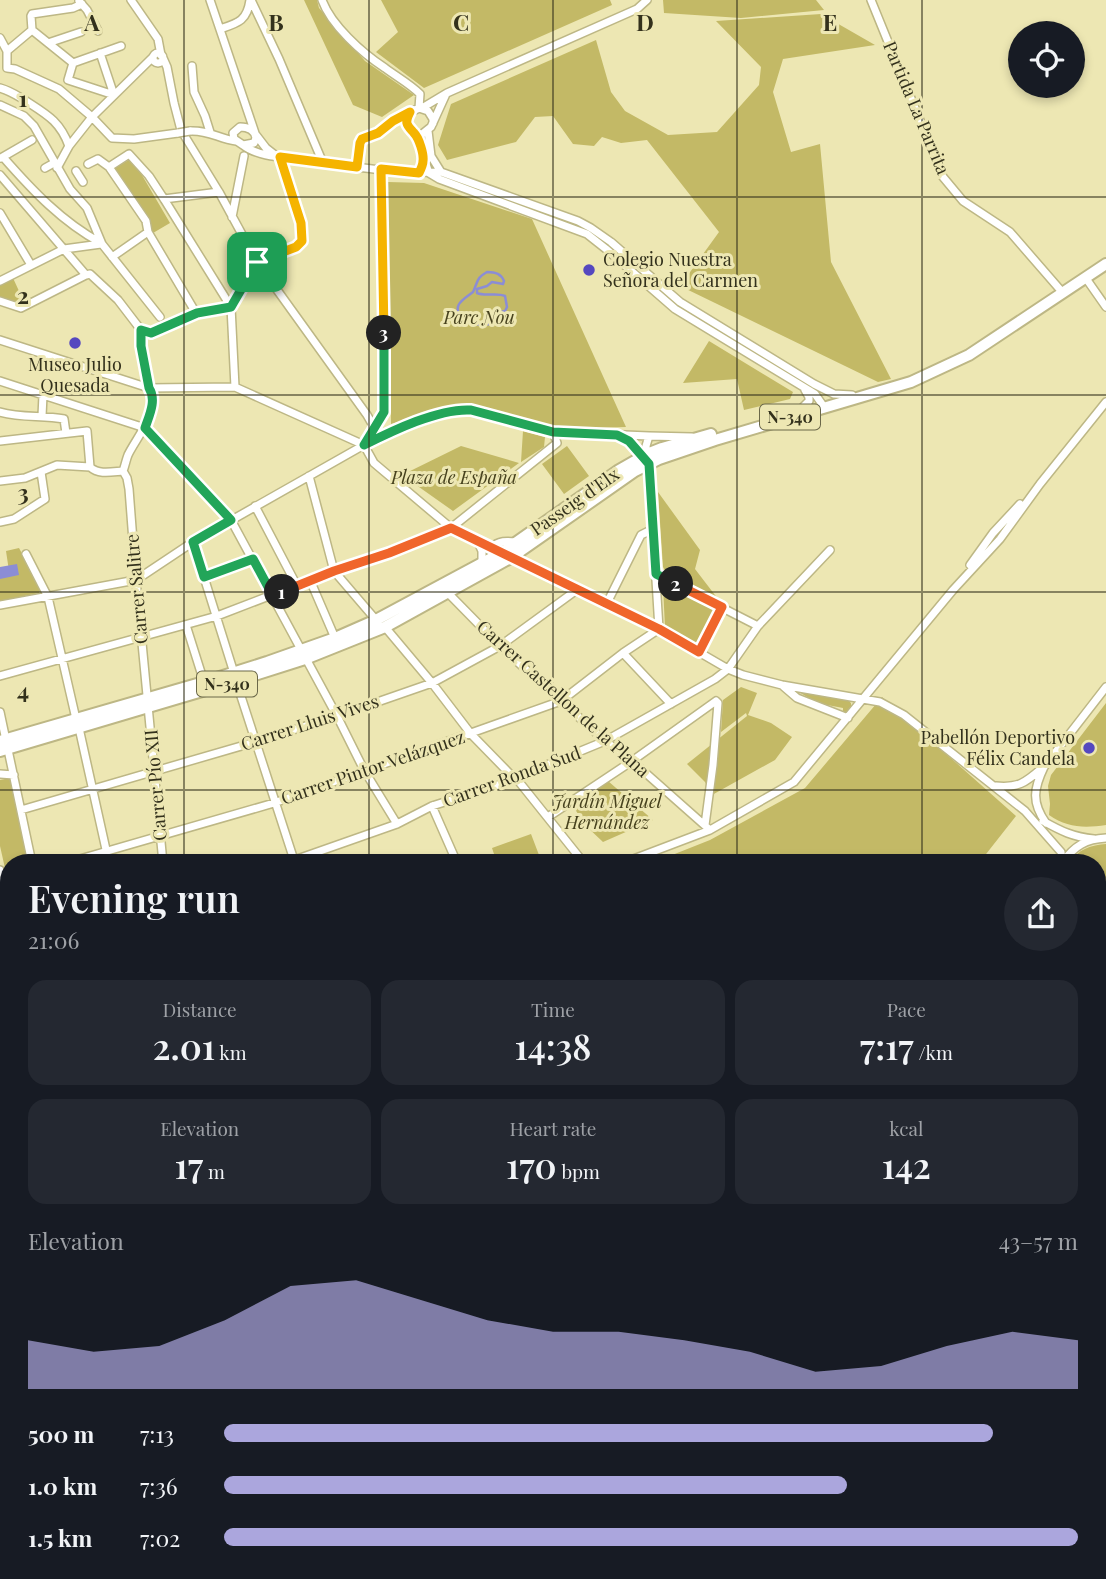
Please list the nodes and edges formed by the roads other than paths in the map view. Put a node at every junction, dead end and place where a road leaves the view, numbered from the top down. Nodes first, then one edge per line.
1 (131, 0) edge
2 (210, 0) edge
3 (251, 0) edge
4 (322, 0) edge
5 (647, 0) edge
6 (871, 0) edge
7 (80, 2) edge
8 (220, 29) junction
9 (32, 30) junction
10 (98, 31) dead end
11 (81, 32) dead end
12 (0, 38) edge
13 (48, 43) junction
14 (121, 46) dead end
15 (7, 51) junction
16 (100, 53) junction
17 (158, 59) junction
18 (73, 63) junction
19 (192, 66) dead end
20 (4, 69) edge
21 (0, 88) edge
22 (447, 93) junction
23 (114, 95) junction
24 (0, 105) edge
25 (421, 108) junction
26 (248, 112) junction
27 (410, 112) junction
28 (92, 117) junction
29 (430, 127) junction
30 (238, 128) junction
31 (183, 131) junction
32 (210, 132) junction
33 (256, 134) junction
34 (416, 134) junction
35 (32, 140) dead end
36 (240, 143) junction
37 (69, 146) junction
38 (244, 156) dead end
39 (278, 156) junction
40 (1, 158) edge
41 (424, 159) junction
42 (323, 163) junction
43 (88, 164) dead end
44 (56, 165) junction
45 (109, 167) junction
46 (357, 167) junction
47 (45, 168) dead end
48 (381, 169) junction
49 (76, 171) dead end
50 (442, 172) junction
51 (419, 173) junction
52 (429, 173) junction
53 (0, 175) edge
54 (83, 182) dead end
55 (219, 192) junction
56 (164, 199) junction
57 (0, 213) edge
58 (232, 217) junction
59 (2, 223) edge
60 (148, 232) junction
61 (102, 244) junction
62 (64, 249) junction
63 (112, 257) junction
64 (257, 262) junction
65 (1106, 264) edge
66 (31, 265) junction
67 (86, 275) junction
68 (1085, 277) junction
69 (0, 281) edge
70 (1063, 293) junction
71 (0, 301) edge
72 (231, 307) junction
73 (1106, 307) edge
74 (197, 313) junction
75 (160, 317) dead end
76 (141, 330) junction
77 (0, 340) edge
78 (932, 372) junction
79 (0, 381) edge
80 (814, 384) junction
81 (235, 387) junction
82 (149, 388) junction
83 (804, 389) junction
84 (43, 395) junction
85 (852, 395) junction
86 (1106, 402) edge
87 (824, 404) junction
88 (801, 409) junction
89 (0, 412) edge
90 (42, 416) junction
91 (145, 428) junction
92 (375, 429) junction
93 (553, 432) junction
94 (66, 433) junction
95 (617, 435) junction
96 (649, 436) junction
97 (702, 437) junction
98 (0, 441) edge
99 (364, 445) junction
100 (646, 458) junction
101 (90, 467) junction
102 (123, 471) junction
103 (41, 472) junction
104 (309, 476) junction
105 (0, 481) edge
106 (255, 506) junction
107 (231, 520) junction
108 (0, 522) edge
109 (451, 528) junction
110 (653, 529) junction
111 (476, 540) junction
112 (193, 542) junction
113 (830, 550) dead end
114 (501, 553) junction
115 (26, 554) dead end
116 (253, 559) junction
117 (482, 564) junction
118 (334, 571) junction
119 (656, 574) junction
120 (204, 577) junction
121 (136, 580) junction
122 (310, 580) junction
123 (297, 586) junction
124 (578, 589) junction
125 (448, 593) junction
126 (273, 596) junction
127 (48, 597) junction
128 (607, 603) junction
129 (0, 605) edge
130 (722, 607) junction
131 (217, 616) junction
132 (381, 624) junction
133 (186, 625) junction
134 (758, 626) junction
135 (659, 629) junction
136 (141, 638) junction
137 (335, 638) junction
138 (500, 646) junction
139 (699, 652) junction
140 (623, 653) junction
141 (303, 655) junction
142 (62, 658) junction
143 (728, 669) junction
144 (0, 676) edge
145 (235, 677) junction
146 (204, 682) junction
147 (432, 684) junction
148 (782, 685) junction
149 (1106, 687) edge
150 (864, 698) junction
151 (561, 701) junction
152 (148, 703) junction
153 (671, 704) junction
154 (0, 716) edge
155 (337, 716) junction
156 (848, 718) junction
157 (77, 724) junction
158 (471, 734) junction
159 (255, 741) junction
160 (605, 741) junction
161 (4, 743) edge
162 (632, 761) junction
163 (0, 765) edge
164 (1044, 767) junction
165 (364, 770) junction
166 (155, 771) junction
167 (0, 774) edge
168 (14, 775) junction
169 (516, 778) junction
170 (996, 786) junction
171 (1016, 786) junction
172 (93, 790) junction
173 (1011, 798) junction
174 (274, 803) junction
175 (432, 806) junction
176 (21, 810) junction
177 (1026, 811) junction
178 (548, 817) junction
179 (1046, 823) junction
180 (397, 824) junction
181 (708, 828) junction
182 (161, 835) junction
183 (1106, 838) edge
184 (1094, 839) junction
185 (106, 852) junction
186 (30, 854) edge
187 (99, 854) edge
188 (162, 854) edge
189 (288, 854) edge
190 (313, 854) edge
191 (453, 854) edge
192 (577, 854) edge
193 (645, 854) edge
194 (1061, 854) edge
195 (1069, 854) edge

1 - 17 street
2 - 8 street
3 - 8 street
3 - 42 street
4 - 25 street
5 - 22 street
6 - 70 street, Partida La Parrita
7 - 9 street
7 - 10 street
8 - 26 street
9 - 13 street
9 - 15 street
11 - 13 street
12 - 15 street
13 - 18 street
14 - 16 street
15 - 20 street
16 - 18 street
16 - 23 street
17 - 23 street
17 - 31 street
18 - 23 street
19 - 32 street
20 - 28 street
21 - 37 street
22 - 25 street
22 - 29 street
23 - 28 street
24 - 44 street
25 - 27 street
25 - 29 street
26 - 30 street
26 - 33 street
27 - 34 street
27 - 46 street
28 - 31 street
28 - 37 street
29 - 34 street
29 - 50 street
30 - 33 street
30 - 36 street
31 - 32 street
31 - 55 street
32 - 36 street
33 - 36 street
33 - 39 street
34 - 41 street
35 - 40 street
36 - 39 street
37 - 44 street
38 - 58 street
39 - 42 street
39 - 64 street
40 - 61 street
41 - 51 street
41 - 52 street
42 - 46 street
43 - 45 street
44 - 47 street
44 - 61 street
45 - 56 street
45 - 60 street
46 - 48 street
48 - 51 street
48 - 92 street
49 - 54 street
50 - 52 street
50 - 80 street
51 - 52 street
52 - 83 street
53 - 62 street
55 - 56 street
55 - 58 street
56 - 72 street
57 - 59 street
58 - 64 street
59 - 66 street
60 - 63 street
60 - 74 street
61 - 62 street
61 - 63 street
62 - 66 street
62 - 67 street
63 - 75 street
64 - 72 street
64 - 92 street
65 - 68 highway, Passeig d'Elx / N-340
66 - 69 street
67 - 71 street
67 - 76 street
68 - 70 highway, Passeig d'Elx / N-340
68 - 73 street
70 - 78 highway, Passeig d'Elx / N-340
72 - 74 street
72 - 81 street
74 - 76 street
76 - 82 street
77 - 82 street
78 - 85 highway, Passeig d'Elx / N-340
78 - 87 highway, Passeig d'Elx / N-340
79 - 84 street
80 - 85 street
80 - 87 street
81 - 82 street
81 - 99 street
82 - 91 street
83 - 87 street
83 - 88 street
84 - 90 street
84 - 91 street
85 - 87 highway, Passeig d'Elx / N-340
86 - 150 street
87 - 88 highway, Passeig d'Elx / N-340
87 - 100 highway, Passeig d'Elx / N-340
88 - 97 highway, Passeig d'Elx / N-340
89 - 90 street
90 - 94 street
91 - 102 street
91 - 107 street
92 - 99 street
93 - 95 street
93 - 99 street
93 - 109 street
94 - 98 street
94 - 101 street
95 - 96 street
95 - 100 street
96 - 97 street
96 - 100 street
97 - 100 highway, Passeig d'Elx / N-340
99 - 104 street
99 - 109 street
100 - 110 street
100 - 114 highway, Passeig d'Elx / N-340
100 - 114 highway, Passeig d'Elx / N-340
101 - 102 street
101 - 103 street
102 - 121 street, Carrer Salitre
103 - 105 street
103 - 108 street
104 - 106 street
104 - 118 street
106 - 107 street
106 - 123 street
107 - 112 street
107 - 116 street
109 - 111 street
109 - 118 street
110 - 119 street
110 - 128 street
111 - 114 street
111 - 117 street
112 - 120 street
112 - 121 street
113 - 134 street
114 - 117 highway, N-340
114 - 124 street
114 - 125 highway, N-340
115 - 127 street
116 - 120 street
116 - 126 street
117 - 132 highway, N-340
118 - 122 street
118 - 132 street
119 - 130 street
119 - 135 street
120 - 131 street
121 - 127 street
121 - 136 street, Carrer Salitre
122 - 123 street
122 - 137 street
123 - 126 street
124 - 128 street
124 - 138 street, Carrer Lluis Vives
125 - 132 highway, N-340
125 - 138 street, Carrer Castellon de la Plana
126 - 131 street
126 - 141 street
127 - 129 street
127 - 142 street
128 - 135 street
130 - 134 street
130 - 139 street
131 - 133 street
131 - 145 street
132 - 137 highway, N-340
132 - 141 highway, N-340
132 - 147 street
133 - 136 street
133 - 146 street
134 - 143 street
135 - 139 street
135 - 140 street, Carrer Pintor Velázquez
136 - 142 street
136 - 152 street, Carrer Salitre
137 - 141 highway, N-340
138 - 147 street, Carrer Lluis Vives
138 - 151 street, Carrer Castellon de la Plana
139 - 143 street
140 - 151 street, Carrer Pintor Velázquez
140 - 153 street
141 - 145 highway, N-340
141 - 155 street
142 - 144 street
142 - 157 street
143 - 148 street
143 - 153 street, Carrer Ronda Sud
145 - 146 highway, N-340
145 - 152 highway, N-340
145 - 159 street
146 - 152 highway, N-340
147 - 155 street, Carrer Lluis Vives
147 - 158 street
148 - 150 street
148 - 156 street
149 - 164 street
150 - 156 street
150 - 170 street
151 - 158 street, Carrer Pintor Velázquez
151 - 160 street, Carrer Castellon de la Plana
152 - 157 highway, N-340
152 - 166 street, Carrer Pío XII
153 - 160 street, Carrer Ronda Sud
154 - 161 street
155 - 159 street, Carrer Lluis Vives
155 - 165 street
156 - 181 street
157 - 161 highway, N-340
157 - 172 street
158 - 165 street, Carrer Pintor Velázquez
158 - 169 street
159 - 166 street, Carrer Lluis Vives
159 - 174 street
160 - 162 street, Carrer Castellon de la Plana
160 - 169 street, Carrer Ronda Sud
161 - 163 street
161 - 168 street
162 - 178 street
162 - 181 street, Carrer Castellon de la Plana
162 - 181 street
164 - 171 street
164 - 179 street
165 - 174 street, Carrer Pintor Velázquez
165 - 180 street
166 - 172 street, Carrer Lluis Vives
166 - 182 street, Carrer Pío XII
167 - 168 street
168 - 176 street
169 - 175 street, Carrer Ronda Sud
169 - 178 street
170 - 171 street
170 - 173 street
171 - 173 street
172 - 176 street, Carrer Lluis Vives
172 - 185 street
173 - 177 street
174 - 182 street, Carrer Pintor Velázquez
174 - 189 street
175 - 180 street, Carrer Ronda Sud
175 - 191 street
176 - 186 street
177 - 179 street
177 - 194 street
178 - 192 street
179 - 184 street
180 - 190 street, Carrer Ronda Sud
181 - 193 street
182 - 185 street, Carrer Pintor Velázquez
182 - 188 street, Carrer Pío XII
183 - 184 street
184 - 195 street
185 - 187 street, Carrer Pintor Velázquez

